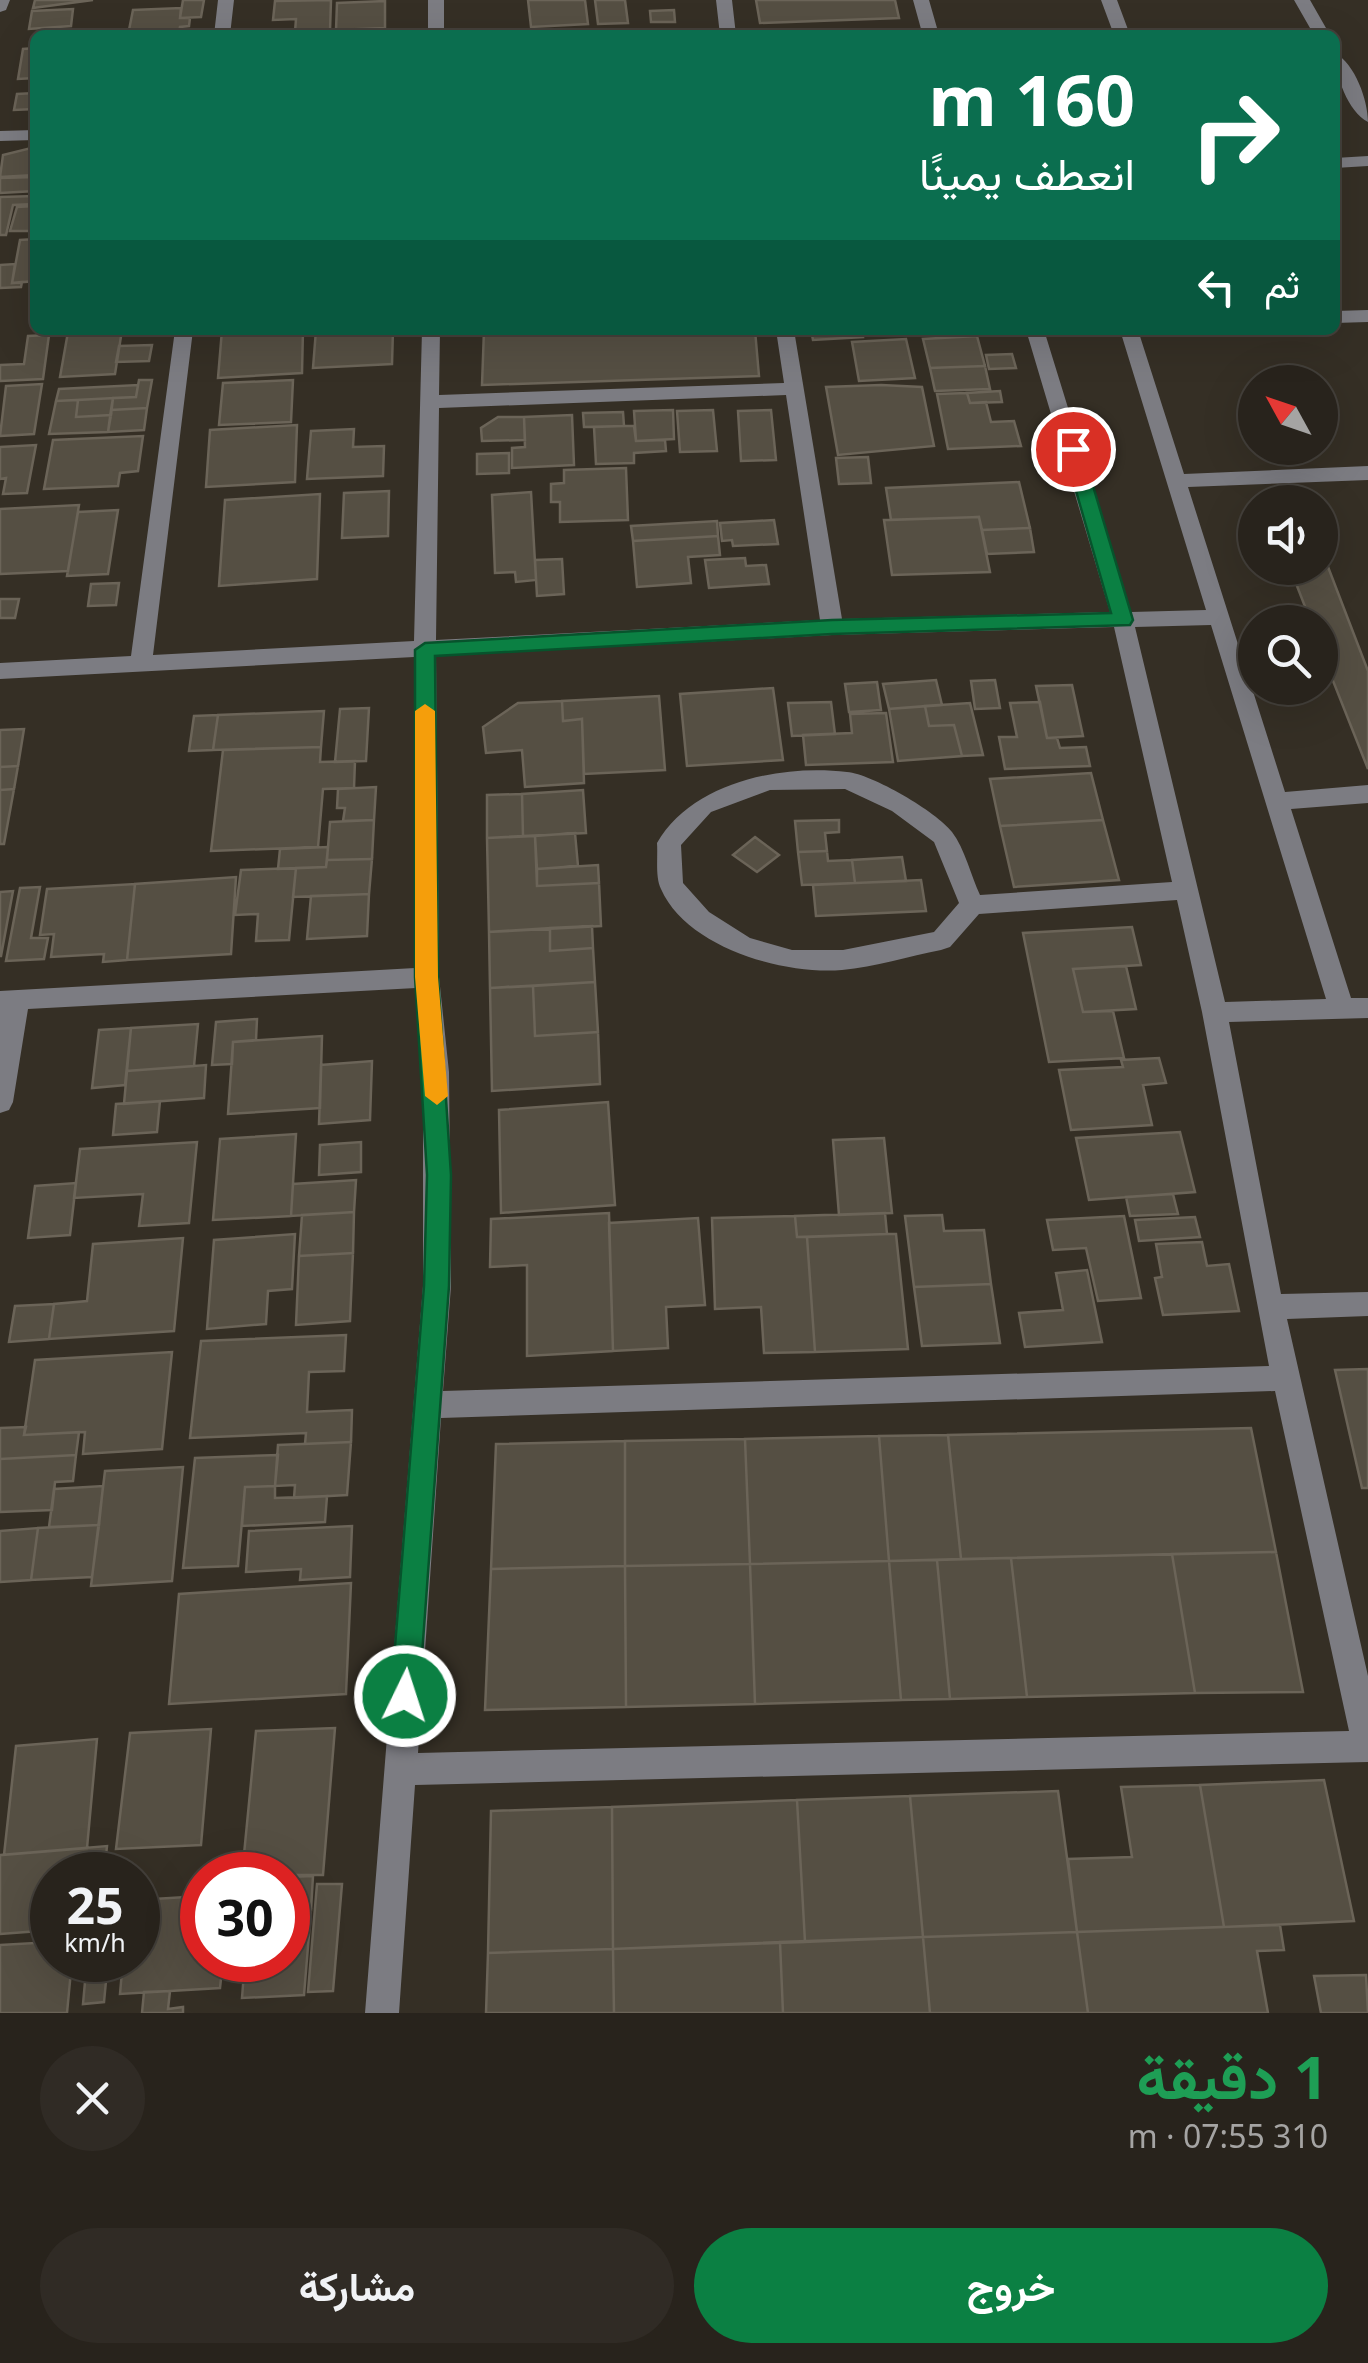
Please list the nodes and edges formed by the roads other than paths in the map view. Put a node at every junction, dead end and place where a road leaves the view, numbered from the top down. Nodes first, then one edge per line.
1 (226, 0) edge
2 (436, 0) edge
3 (724, 0) edge
4 (922, 0) edge
5 (1110, 0) edge
6 (1302, 0) edge
7 (223, 30) edge
8 (436, 30) edge
9 (727, 30) edge
10 (930, 30) edge
11 (1120, 30) edge
12 (1319, 30) edge
13 (1340, 67) edge
14 (1368, 116) edge
15 (30, 135) edge
16 (0, 136) edge
17 (1368, 162) edge
18 (1340, 163) edge
19 (1368, 316) edge
20 (1340, 317) edge
21 (183, 335) edge
22 (430, 335) edge
23 (787, 335) edge
24 (1038, 335) edge
25 (1131, 335) edge
26 (795, 389) junction
27 (429, 402) junction
28 (1368, 474) edge
29 (1176, 481) junction
30 (1218, 618) junction
31 (1123, 620) junction
32 (832, 627) junction
33 (425, 650) junction
34 (140, 664) junction
35 (0, 671) edge
36 (1368, 794) edge
37 (1276, 801) junction
38 (1185, 890) junction
39 (972, 905) junction
40 (426, 977) junction
41 (8, 1000) edge
42 (1355, 1008) edge
43 (1215, 1012) junction
44 (0, 1102) edge
45 (1368, 1304) edge
46 (1270, 1307) junction
47 (1286, 1378) junction
48 (427, 1405) junction
49 (1360, 1667) edge
50 (1368, 1746) edge
51 (400, 1768) junction
52 (382, 2013) edge

1 - 7 street
2 - 8 street
3 - 9 street
4 - 10 street
5 - 11 street
6 - 12 street
13 - 14 street
15 - 16 street
17 - 18 street
19 - 20 street
21 - 34 street
22 - 27 street
23 - 26 street
24 - 31 street
25 - 29 street
26 - 27 street
26 - 32 street
27 - 33 street
28 - 29 street
29 - 30 street
30 - 31 street
30 - 37 street
31 - 32 street
31 - 38 street
32 - 33 street
33 - 34 street
33 - 40 street
34 - 35 street
36 - 37 street
37 - 42 street
38 - 39 street
38 - 43 street
39 - 39 street
40 - 41 street
40 - 48 street
41 - 44 street
42 - 43 street
43 - 46 street
45 - 46 street
46 - 47 street
47 - 48 street
47 - 49 street
48 - 51 street
49 - 50 street
50 - 51 street
51 - 52 street

